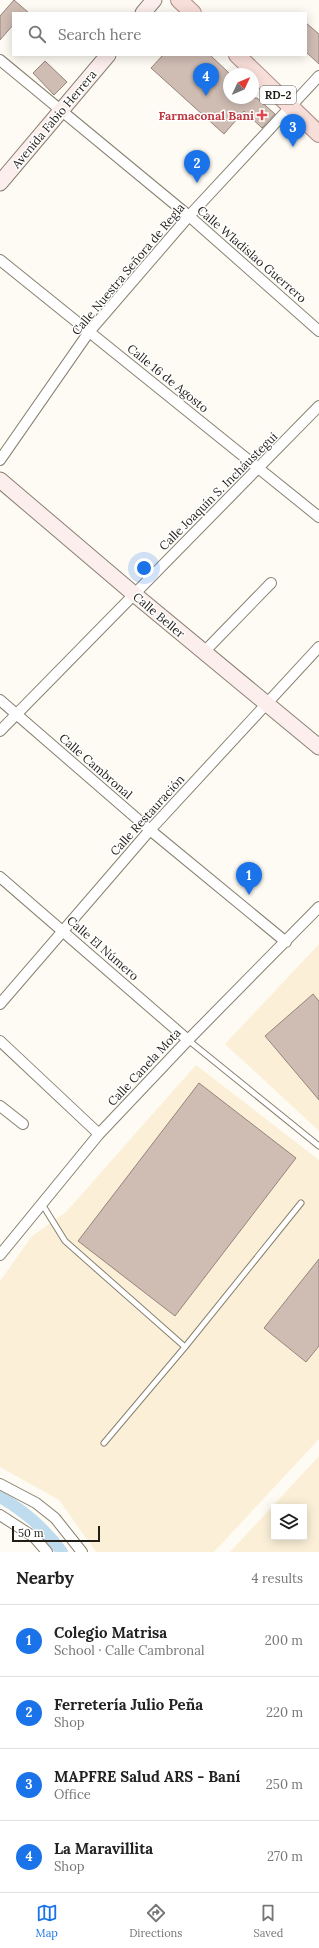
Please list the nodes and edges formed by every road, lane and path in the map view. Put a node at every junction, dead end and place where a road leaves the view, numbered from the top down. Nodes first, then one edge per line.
1 (154, 0) edge
2 (179, 0) edge
3 (144, 12) edge
4 (192, 12) edge
5 (107, 56) edge
6 (237, 56) edge
7 (0, 60) edge
8 (319, 76) edge
9 (291, 107) junction
10 (62, 110) junction
11 (319, 134) edge
12 (0, 183) edge
13 (189, 216) junction
14 (0, 260) edge
15 (319, 331) edge
16 (89, 332) junction
17 (319, 406) edge
18 (0, 460) edge
19 (259, 469) junction
20 (0, 480) edge
21 (319, 517) edge
22 (271, 582) dead end
23 (134, 594) junction
24 (319, 647) edge
25 (204, 652) junction
26 (0, 700) edge
27 (266, 704) junction
28 (17, 714) junction
29 (0, 732) edge
30 (319, 747) edge
31 (150, 830) junction
32 (0, 876) edge
33 (319, 907) edge
34 (64, 931) junction
35 (286, 942) junction
36 (0, 1004) edge
37 (188, 1040) junction
38 (0, 1041) edge
39 (0, 1106) edge
40 (23, 1124) dead end
41 (99, 1134) junction
42 (319, 1146) edge
43 (301, 1203) dead end
44 (42, 1204) junction
45 (0, 1255) edge
46 (185, 1347) junction
47 (104, 1443) dead end
48 (0, 1484) edge
49 (0, 1515) edge
50 (47, 1552) edge
51 (82, 1552) edge

1 - 3 main road
2 - 4 main road
5 - 10 main road, Avenida Fabio Herrera
6 - 9 main road, RD-2
7 - 10 street, Calle Wladislao Guerrero
8 - 9 street, Calle Nuestra Señora de Regla
9 - 11 main road, RD-2
9 - 13 street, Calle Nuestra Señora de Regla
10 - 12 main road, Avenida Fabio Herrera
10 - 13 street, Calle Wladislao Guerrero
13 - 15 street, Calle Wladislao Guerrero
13 - 16 street, Calle Nuestra Señora de Regla
14 - 16 street, Calle 16 de Agosto
16 - 18 street, Calle Nuestra Señora de Regla
16 - 19 street, Calle 16 de Agosto
17 - 19 street, Calle Joaquín S. Incháustegui
19 - 21 street, Calle 16 de Agosto
19 - 23 street, Calle Joaquín S. Incháustegui
20 - 23 main road, Calle Beller
22 - 25 street
23 - 25 main road, Calle Beller
23 - 28 street, Calle Joaquín S. Incháustegui
24 - 27 street, Calle Restauración
25 - 27 main road, Calle Beller
26 - 28 street, Calle Cambronal
27 - 30 main road, Calle Beller
27 - 31 street, Calle Restauración
28 - 29 street, Calle Joaquín S. Incháustegui
28 - 31 street, Calle Cambronal
31 - 34 street, Calle Restauración
31 - 35 street, Calle Cambronal
32 - 34 street, Calle El Número
33 - 35 street, Calle Canela Mota
34 - 36 street, Calle Restauración
34 - 37 street, Calle El Número
35 - 37 street, Calle Canela Mota
37 - 41 street, Calle Canela Mota
37 - 42 lane
38 - 41 street
39 - 40 street
41 - 44 street, Calle Canela Mota
43 - 46 lane
44 - 45 street, Calle Canela Mota
44 - 46 lane
46 - 47 lane
48 - 51 street
49 - 50 street

